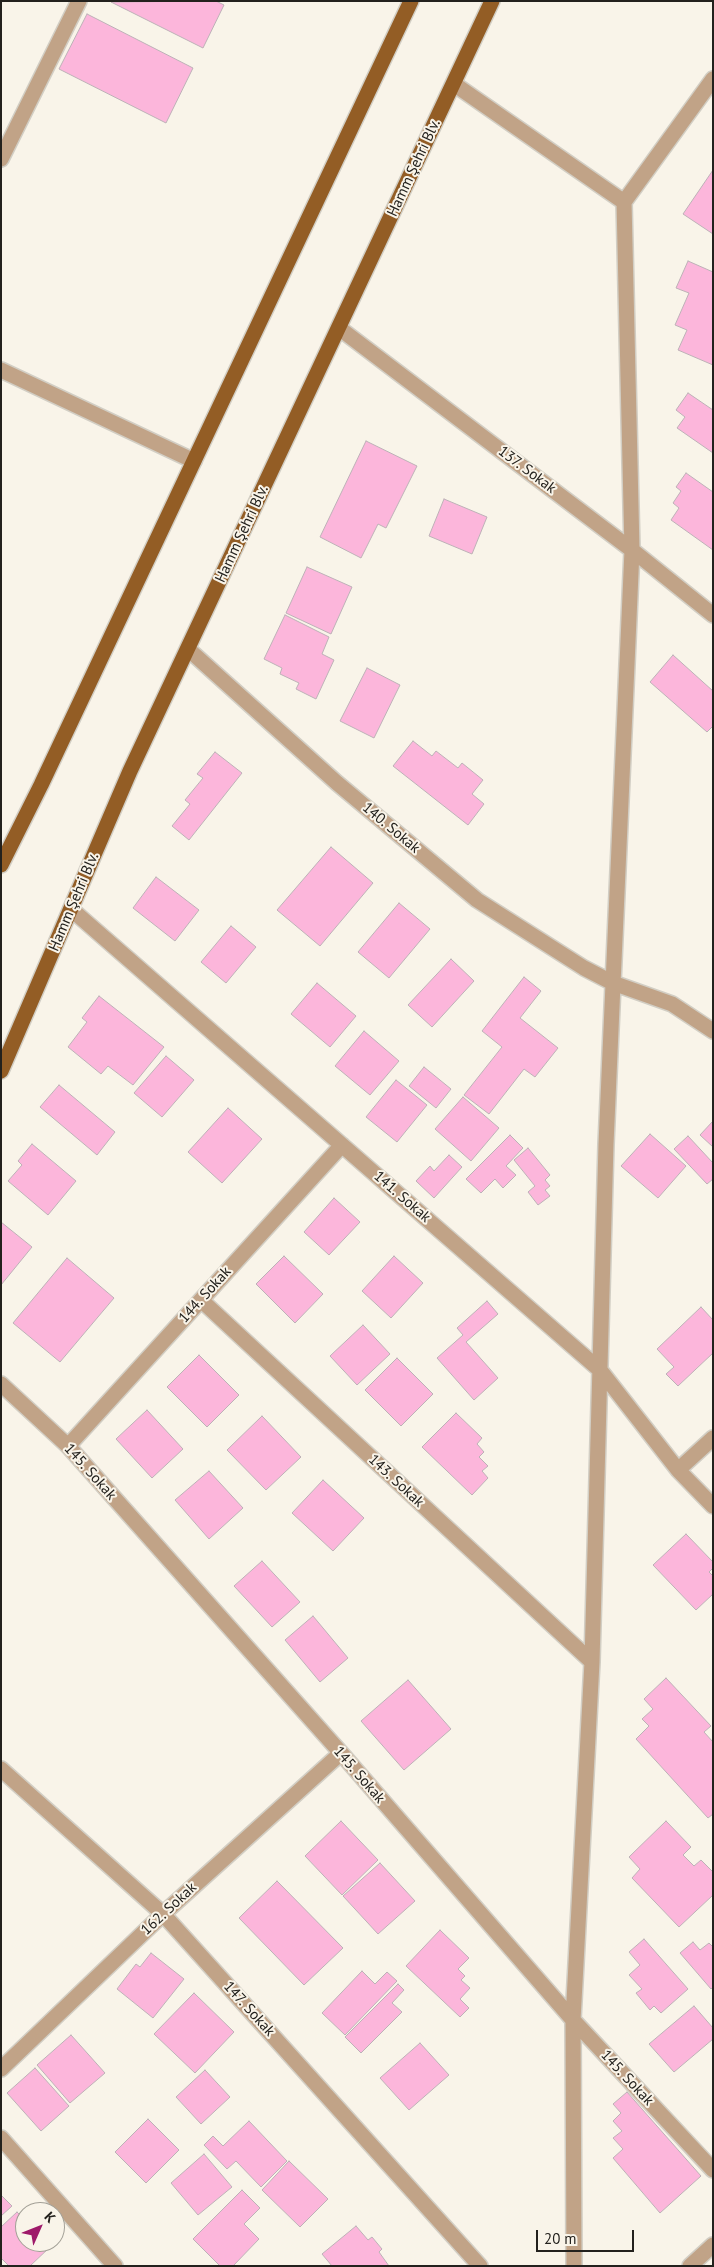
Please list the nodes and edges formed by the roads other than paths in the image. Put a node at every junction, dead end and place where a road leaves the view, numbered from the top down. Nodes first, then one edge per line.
1 (79, 1) edge
2 (410, 1) edge
3 (492, 1) edge
4 (713, 79) edge
5 (454, 84) junction
6 (1, 160) edge
7 (624, 202) junction
8 (339, 328) junction
9 (1, 370) edge
10 (194, 461) junction
11 (632, 550) junction
12 (713, 615) edge
13 (188, 649) junction
14 (1, 865) edge
15 (71, 909) junction
16 (613, 983) junction
17 (713, 1031) edge
18 (1, 1071) edge
19 (342, 1145) junction
20 (201, 1300) junction
21 (600, 1370) junction
22 (1, 1384) edge
23 (713, 1438) edge
24 (68, 1446) junction
25 (678, 1470) junction
26 (713, 1506) edge
27 (592, 1662) junction
28 (341, 1753) junction
29 (1, 1768) edge
30 (163, 1914) junction
31 (573, 2020) junction
32 (1, 2069) edge
33 (1, 2138) edge
34 (713, 2170) edge
35 (713, 2245) edge
36 (115, 2266) edge
37 (480, 2266) edge
38 (574, 2266) edge
39 (690, 2266) edge

1 - 6 street
2 - 10 main road
3 - 5 main road, Hamm Şehri Blv.
4 - 7 street
5 - 7 street
5 - 8 main road, Hamm Şehri Blv.
7 - 11 street
8 - 11 street, 137. Sokak
8 - 13 main road, Hamm Şehri Blv.
9 - 10 street
10 - 14 main road
11 - 12 street, 137. Sokak
11 - 16 street
13 - 15 main road, Hamm Şehri Blv.
13 - 16 street, 140. Sokak
15 - 18 main road, Hamm Şehri Blv.
15 - 19 street, 141. Sokak
16 - 17 street, 140. Sokak
16 - 21 street
19 - 20 street, 144. Sokak
19 - 21 street, 141. Sokak
20 - 24 street, 144. Sokak
20 - 27 street, 143. Sokak
21 - 25 street, 141. Sokak
21 - 27 street
22 - 24 street, 145. Sokak
23 - 25 street
24 - 28 street, 145. Sokak
25 - 26 street, 141. Sokak
27 - 31 street
28 - 30 street, 162. Sokak
28 - 31 street, 145. Sokak
29 - 30 street, 147. Sokak
30 - 32 street, 162. Sokak
30 - 37 street, 147. Sokak
31 - 34 street, 145. Sokak
31 - 38 street
33 - 36 street
35 - 39 street

